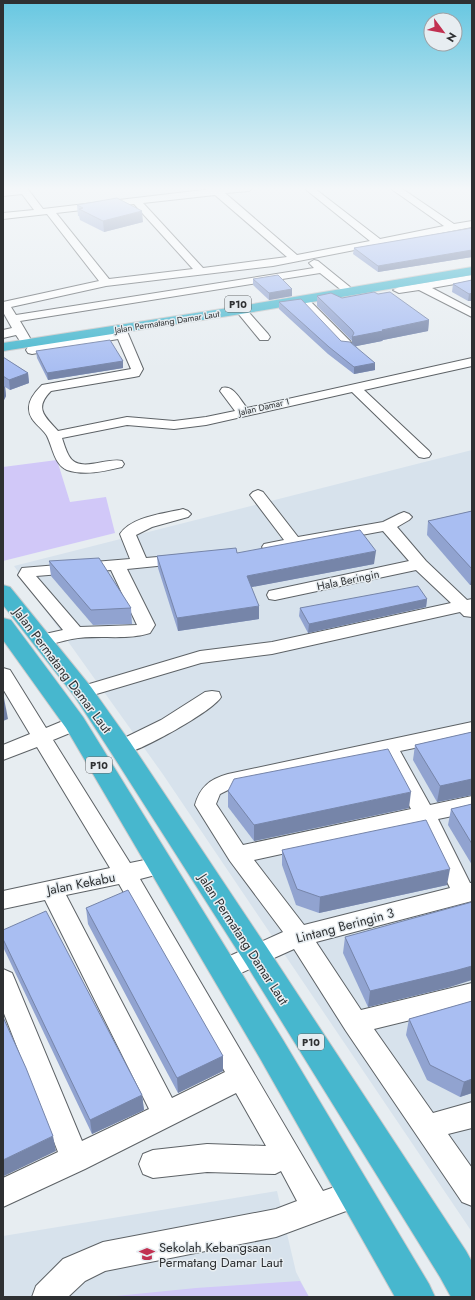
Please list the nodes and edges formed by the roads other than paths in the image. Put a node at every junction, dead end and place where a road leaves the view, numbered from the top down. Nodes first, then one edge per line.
1 (76, 249) edge
2 (180, 249) edge
3 (284, 249) edge
4 (346, 249) edge
5 (307, 257) junction
6 (296, 259) junction
7 (472, 266) edge
8 (322, 270) junction
9 (200, 271) junction
10 (472, 271) edge
11 (472, 278) edge
12 (457, 280) junction
13 (106, 283) junction
14 (420, 286) junction
15 (344, 287) junction
16 (472, 289) edge
17 (365, 290) junction
18 (399, 290) dead end
19 (303, 300) junction
20 (337, 301) edge
21 (4, 303) edge
22 (241, 310) junction
23 (472, 314) edge
24 (13, 319) junction
25 (121, 332) junction
26 (3, 334) edge
27 (22, 334) junction
28 (264, 337) dead end
29 (3, 341) edge
30 (346, 344) edge
31 (3, 347) edge
32 (32, 350) dead end
33 (472, 362) edge
34 (354, 387) junction
35 (227, 391) dead end
36 (243, 412) junction
37 (54, 436) junction
38 (424, 454) dead end
39 (117, 464) dead end
40 (258, 495) dead end
41 (182, 514) dead end
42 (404, 516) dead end
43 (387, 526) junction
44 (294, 542) junction
45 (256, 550) edge
46 (195, 559) edge
47 (140, 564) junction
48 (420, 564) junction
49 (117, 566) junction
50 (3, 591) edge
51 (275, 595) dead end
52 (469, 608) edge
53 (3, 625) edge
54 (75, 633) junction
55 (42, 640) junction
56 (5, 680) edge
57 (83, 692) junction
58 (212, 697) dead end
59 (75, 723) junction
60 (472, 729) edge
61 (42, 736) junction
62 (121, 748) junction
63 (388, 748) junction
64 (3, 754) edge
65 (472, 804) edge
66 (425, 815) junction
67 (238, 855) junction
68 (159, 866) junction
69 (126, 874) junction
70 (51, 889) junction
71 (468, 893) edge
72 (3, 900) edge
73 (187, 911) junction
74 (299, 936) junction
75 (256, 955) junction
76 (223, 970) junction
77 (3, 980) edge
78 (472, 994) edge
79 (355, 1022) junction
80 (272, 1050) junction
81 (241, 1077) junction
82 (472, 1114) edge
83 (166, 1115) junction
84 (428, 1127) junction
85 (285, 1153) junction
86 (75, 1159) junction
87 (153, 1164) dead end
88 (472, 1192) edge
89 (3, 1193) edge
90 (355, 1194) junction
91 (317, 1208) junction
92 (47, 1297) edge
93 (416, 1297) edge
94 (471, 1297) edge

1 - 13 street
2 - 9 street
3 - 6 street
4 - 5 street
5 - 6 street
5 - 8 street
6 - 9 street
7 - 15 highway, Jalan Permatang Damar Laut / P10
8 - 15 street
8 - 24 street
9 - 13 street
10 - 17 highway, Jalan Permatang Damar Laut / P10
11 - 12 street
12 - 14 street
12 - 16 street
13 - 21 street
14 - 18 street
14 - 23 street
15 - 27 highway, Jalan Permatang Damar Laut / P10
17 - 19 highway, Jalan Permatang Damar Laut / P10
17 - 20 street
19 - 22 highway, Jalan Permatang Damar Laut / P10
19 - 30 street
21 - 24 street
22 - 25 highway, Jalan Permatang Damar Laut / P10
22 - 28 street
24 - 27 street
25 - 31 highway, Jalan Permatang Damar Laut / P10
25 - 32 street
25 - 37 street
26 - 27 street
27 - 29 highway, Jalan Permatang Damar Laut / P10
33 - 34 street, Jalan Damar 1
34 - 36 street, Jalan Damar 1
34 - 38 street
35 - 36 street
36 - 37 street, Jalan Damar 1
37 - 39 street
40 - 44 street
41 - 47 street
42 - 43 street
43 - 44 street
43 - 48 street
44 - 45 street
46 - 47 street
47 - 49 street
48 - 51 street, Hala Beringin
48 - 52 street
49 - 54 street
49 - 54 street
50 - 55 highway, Jalan Permatang Damar Laut / P10
52 - 57 street
53 - 59 highway, Jalan Permatang Damar Laut / P10
54 - 55 street
55 - 57 highway, Jalan Permatang Damar Laut / P10
56 - 61 street
57 - 62 highway, Jalan Permatang Damar Laut / P10
58 - 62 street
59 - 61 street
59 - 68 highway, Jalan Permatang Damar Laut / P10
60 - 63 street
61 - 64 street
61 - 69 street
62 - 75 highway, Jalan Permatang Damar Laut / P10
63 - 66 street
63 - 67 street
65 - 66 street
66 - 67 street
66 - 71 street
67 - 74 street
68 - 69 street, Jalan Kekabu
68 - 73 highway, Jalan Permatang Damar Laut / P10
69 - 70 street, Jalan Kekabu
69 - 81 street
70 - 72 street, Jalan Kekabu
70 - 83 street
71 - 74 street, Lintang Beringin 3
73 - 76 highway, Jalan Permatang Damar Laut / P10
73 - 80 highway
74 - 75 street, Lintang Beringin 3
74 - 79 street
75 - 76 street, Lintang Beringin 3
75 - 94 highway, Jalan Permatang Damar Laut / P10
76 - 80 highway, Jalan Permatang Damar Laut / P10
77 - 86 street
78 - 79 street
79 - 84 street
80 - 90 highway, Jalan Permatang Damar Laut / P10
81 - 83 street
81 - 85 street
82 - 84 street
83 - 86 street
84 - 88 street
85 - 87 street
85 - 91 street
86 - 89 street
90 - 91 street
90 - 93 highway, Jalan Permatang Damar Laut / P10
91 - 92 street

